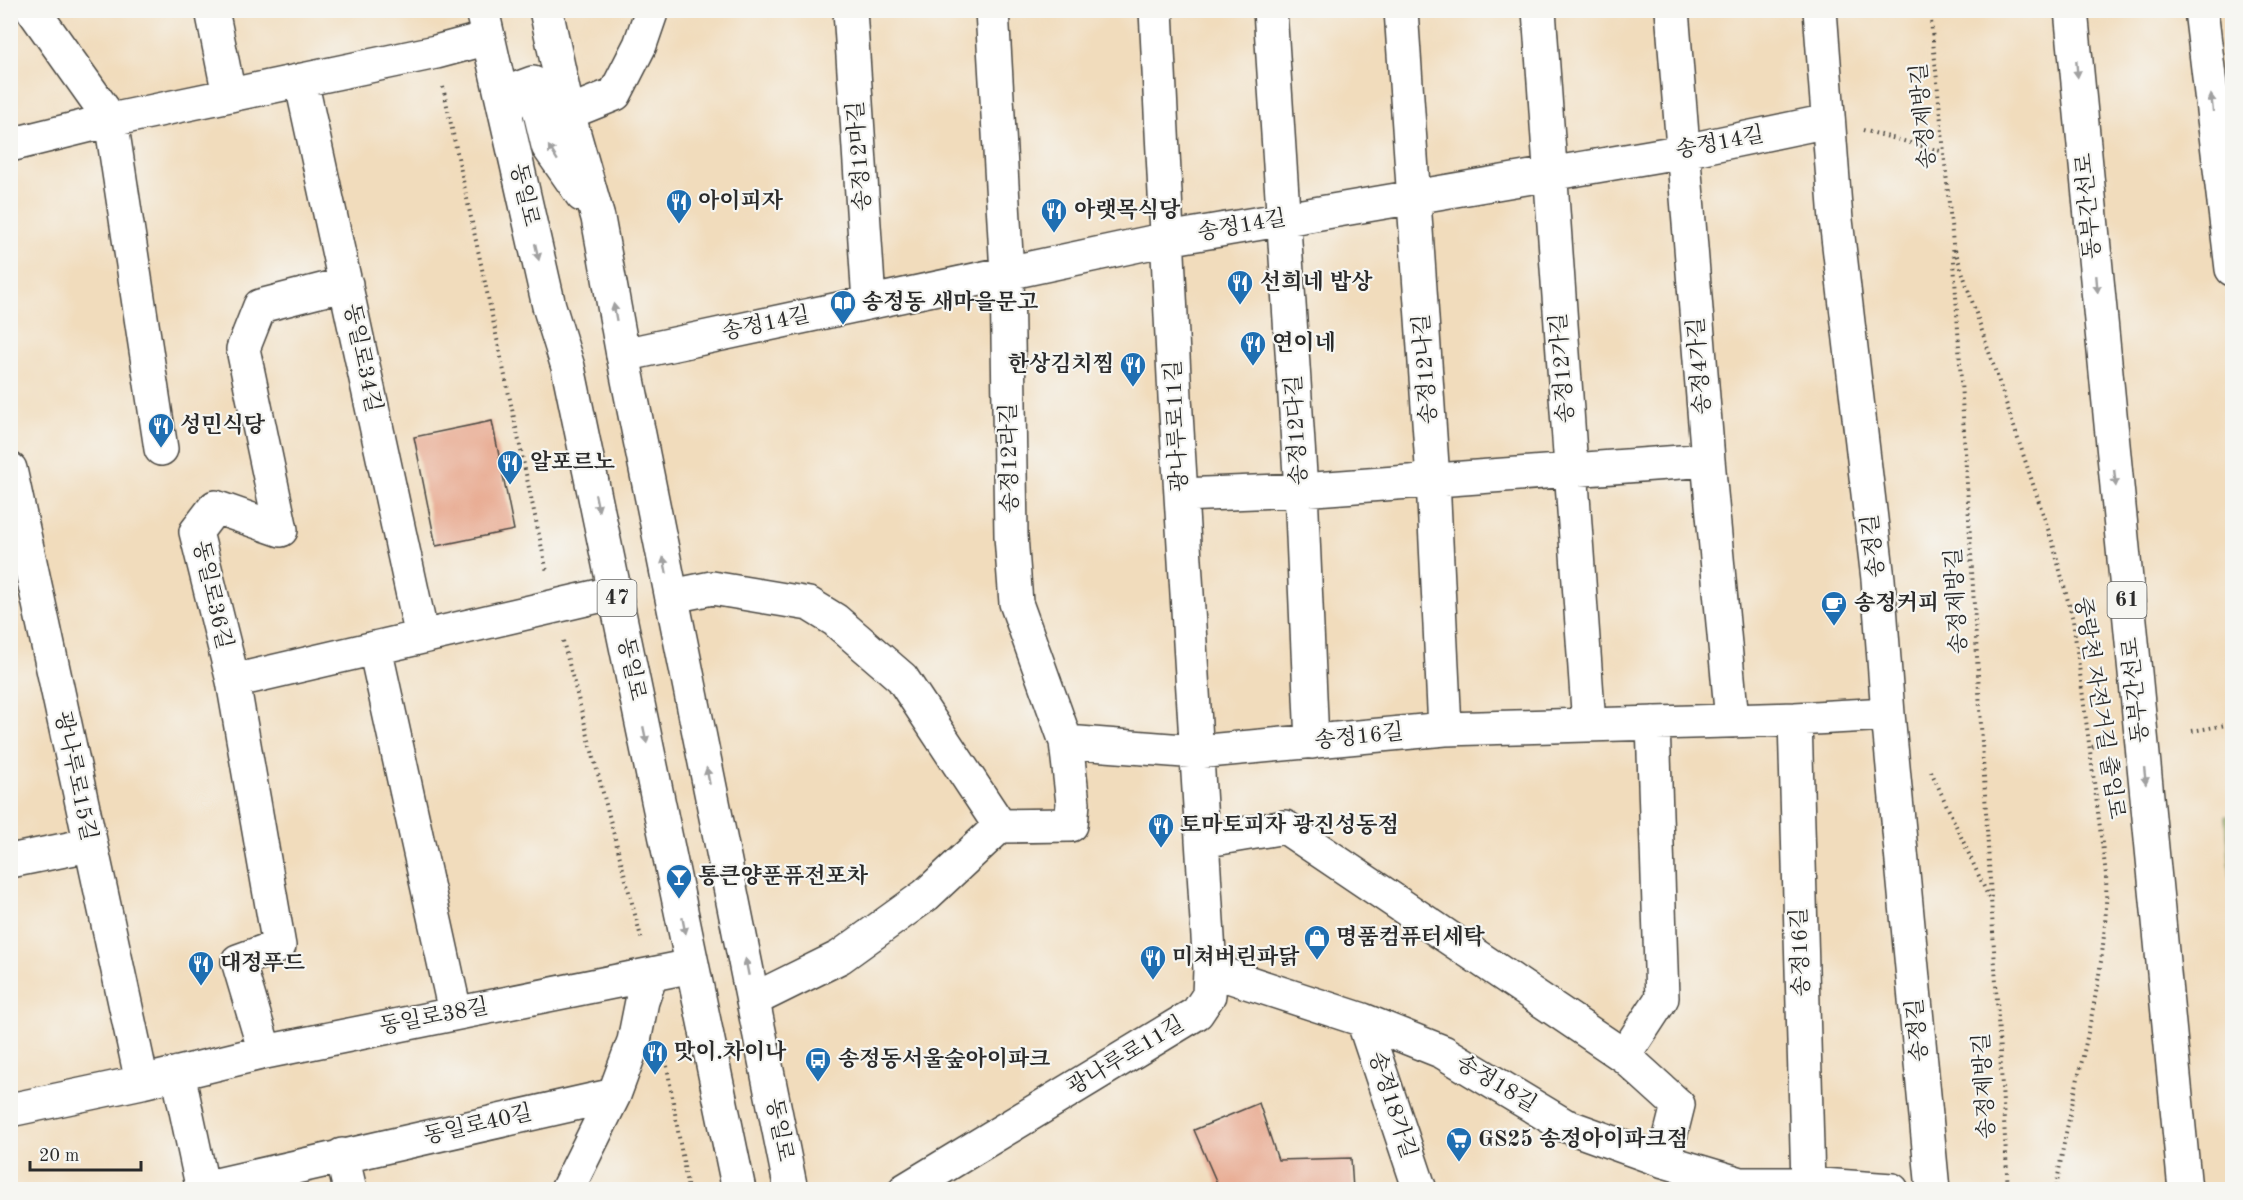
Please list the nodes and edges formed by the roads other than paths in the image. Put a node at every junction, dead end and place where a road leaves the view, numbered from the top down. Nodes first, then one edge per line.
1 (33, 10) edge
2 (212, 10) edge
3 (546, 10) edge
4 (652, 10) edge
5 (850, 10) edge
6 (992, 10) edge
7 (1156, 10) edge
8 (1270, 10) edge
9 (1401, 10) edge
10 (1539, 10) edge
11 (1672, 10) edge
12 (1820, 10) edge
13 (2071, 10) edge
14 (2201, 10) edge
15 (485, 24) edge
16 (301, 80) junction
17 (229, 95) junction
18 (568, 113) junction
19 (506, 116) junction
20 (111, 120) junction
21 (1828, 121) junction
22 (10, 145) edge
23 (1684, 151) junction
24 (1550, 174) junction
25 (1415, 197) junction
26 (598, 219) junction
27 (1284, 219) junction
28 (1167, 239) junction
29 (2230, 257) edge
30 (1007, 273) junction
31 (345, 284) junction
32 (869, 302) junction
33 (623, 355) junction
34 (161, 449) dead end
35 (1708, 460) junction
36 (10, 469) edge
37 (1570, 471) junction
38 (1433, 480) junction
39 (1301, 490) junction
40 (1181, 495) junction
41 (616, 592) junction
42 (672, 596) junction
43 (422, 637) junction
44 (375, 648) junction
45 (233, 681) junction
46 (1887, 714) junction
47 (1795, 719) junction
48 (1732, 721) junction
49 (1653, 723) junction
50 (1589, 725) junction
51 (1445, 729) junction
52 (1066, 742) junction
53 (1312, 742) junction
54 (1197, 752) junction
55 (1000, 826) junction
56 (1202, 841) junction
57 (89, 845) junction
58 (10, 861) edge
59 (692, 966) junction
60 (1210, 970) junction
61 (651, 975) junction
62 (753, 1000) junction
63 (455, 1012) junction
64 (1363, 1020) junction
65 (265, 1052) junction
66 (1624, 1056) junction
67 (178, 1073) junction
68 (142, 1082) junction
69 (614, 1095) junction
70 (10, 1110) edge
71 (342, 1155) junction
72 (1664, 1161) junction
73 (1808, 1184) junction
74 (203, 1189) edge
75 (350, 1190) edge
76 (567, 1190) edge
77 (738, 1190) edge
78 (791, 1190) edge
79 (905, 1190) edge
80 (1420, 1190) edge
81 (1892, 1190) edge
82 (1933, 1190) edge
83 (2185, 1190) edge

1 - 20 main road
2 - 17 main road
3 - 18 main road, 동일로 / 47
4 - 18 main road
5 - 32 main road, 송정12마길
6 - 30 main road, 송정12라길
7 - 28 main road, 광나루로11길
8 - 27 main road, 송정12다길
9 - 25 main road, 송정12나길
10 - 24 main road, 송정12가길
11 - 23 main road, 송정4가길
12 - 21 main road, 송정길
13 -> 83 main road, 동부간선로 / 61
29 -> 14 main road
15 - 16 main road
15 - 19 main road, 동일로 / 47
16 - 17 main road
16 - 31 main road, 동일로34길
17 - 20 main road
18 - 26 main road, 동일로 / 47
26 -> 19 main road
19 -> 41 main road, 동일로 / 47
20 - 22 main road
20 - 34 main road
21 - 23 main road, 송정14길
21 - 46 main road, 송정길
23 - 24 main road, 송정14길
23 - 35 main road, 송정4가길
24 - 25 main road, 송정14길
24 - 37 main road, 송정12가길
25 - 27 main road, 송정14길
25 - 38 main road, 송정12나길
33 -> 26 main road, 동일로 / 47
27 - 28 main road, 송정14길
27 - 39 main road, 송정12다길
28 - 30 main road, 송정14길
28 - 40 main road, 광나루로11길
30 - 32 main road, 송정14길
30 - 52 main road, 송정12라길
31 - 43 main road, 동일로34길
31 - 45 main road, 동일로36길
32 - 33 main road, 송정14길
42 -> 33 main road, 동일로 / 47
35 - 37 main road
35 - 48 main road, 송정4가길
36 - 57 main road, 광나루로15길
37 - 38 main road
37 - 50 main road, 송정12가길
38 - 39 main road
38 - 51 main road, 송정12나길
39 - 40 main road
39 - 53 main road, 송정12다길
40 - 54 main road, 광나루로11길
41 - 43 main road, 동일로36길
41 -> 59 main road, 동일로 / 47
42 - 55 main road
62 -> 42 main road, 동일로 / 47
43 - 44 main road, 동일로36길
44 - 45 main road, 동일로36길
44 - 63 main road
45 - 65 main road, 동일로36길
46 - 47 main road, 송정16길
46 - 82 main road, 송정길
47 - 48 main road, 송정16길
47 - 73 main road, 송정16길
48 - 49 main road, 송정16길
49 - 50 main road, 송정16길
49 - 66 main road
50 - 51 main road, 송정16길
51 - 53 main road, 송정16길
52 - 54 main road, 송정16길
52 - 55 main road, 송정12라길
53 - 54 main road, 송정16길
54 - 56 main road, 광나루로11길
55 - 62 main road
56 - 60 main road, 광나루로11길
56 - 66 main road
57 - 58 main road
57 - 68 main road, 광나루로15길
59 - 61 main road, 동일로38길
59 - 77 main road, 동일로 / 47
60 - 64 main road, 송정18길
60 - 79 main road, 광나루로11길
61 - 63 main road, 동일로38길
61 - 69 main road
62 - 78 main road, 동일로 / 47
63 - 65 main road, 동일로38길
64 - 72 main road, 송정18길
64 - 80 main road, 송정18가길
65 - 67 main road, 동일로38길
66 - 72 main road
67 - 68 main road, 동일로38길
67 - 74 main road
68 - 70 main road, 동일로38길
69 - 71 main road, 동일로40길
69 - 76 main road
71 - 74 main road, 동일로40길
71 - 75 main road
72 - 73 main road, 송정18길
73 - 81 main road, 송정18길

